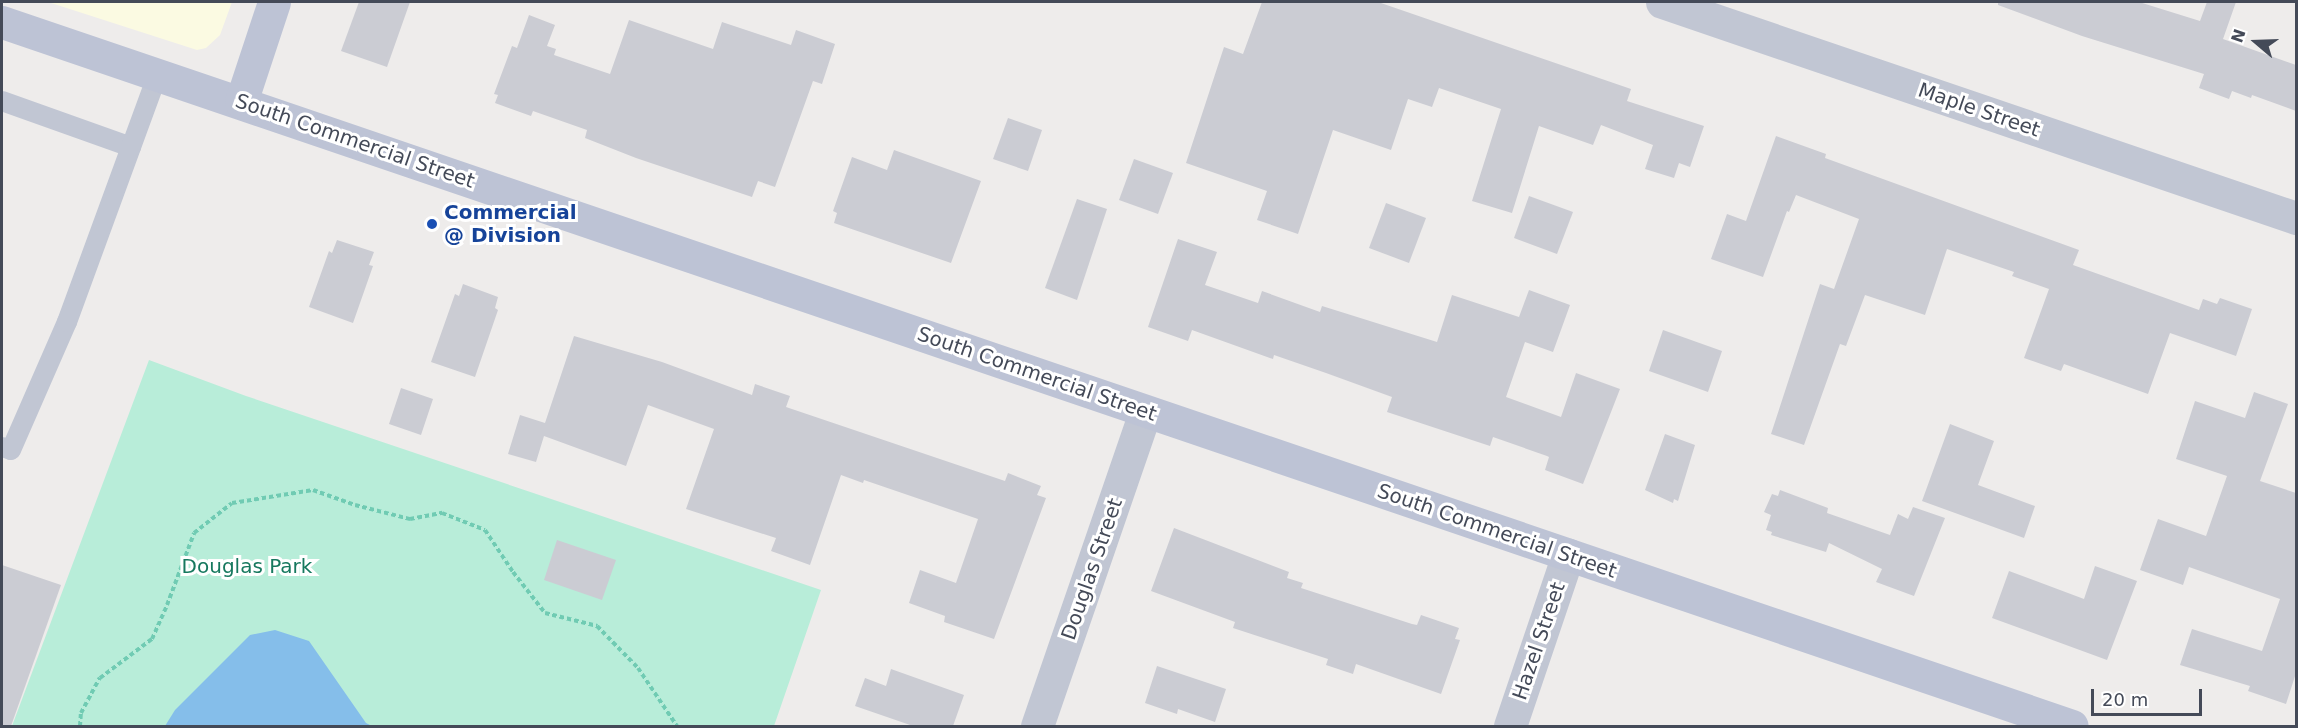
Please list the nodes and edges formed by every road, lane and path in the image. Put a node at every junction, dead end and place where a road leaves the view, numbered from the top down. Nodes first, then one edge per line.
1 (274, 2) edge
2 (1662, 2) edge
3 (2, 22) edge
4 (158, 74) junction
5 (2, 101) edge
6 (241, 102) junction
7 (131, 147) junction
8 (2296, 218) edge
9 (1145, 412) junction
10 (2, 447) edge
11 (1568, 555) junction
12 (2060, 725) edge
13 (80, 726) edge
14 (677, 726) edge
15 (1037, 726) edge
16 (1510, 726) edge

1 - 6 main road
2 - 8 street, Maple Street
3 - 4 main road, South Commercial Street
4 - 6 main road, South Commercial Street
4 - 7 lane
5 - 7 lane
6 - 9 main road, South Commercial Street
7 - 10 lane
9 - 11 main road, South Commercial Street
9 - 15 street, Douglas Street
11 - 12 main road, South Commercial Street
11 - 16 street, Hazel Street
13 - 14 path

